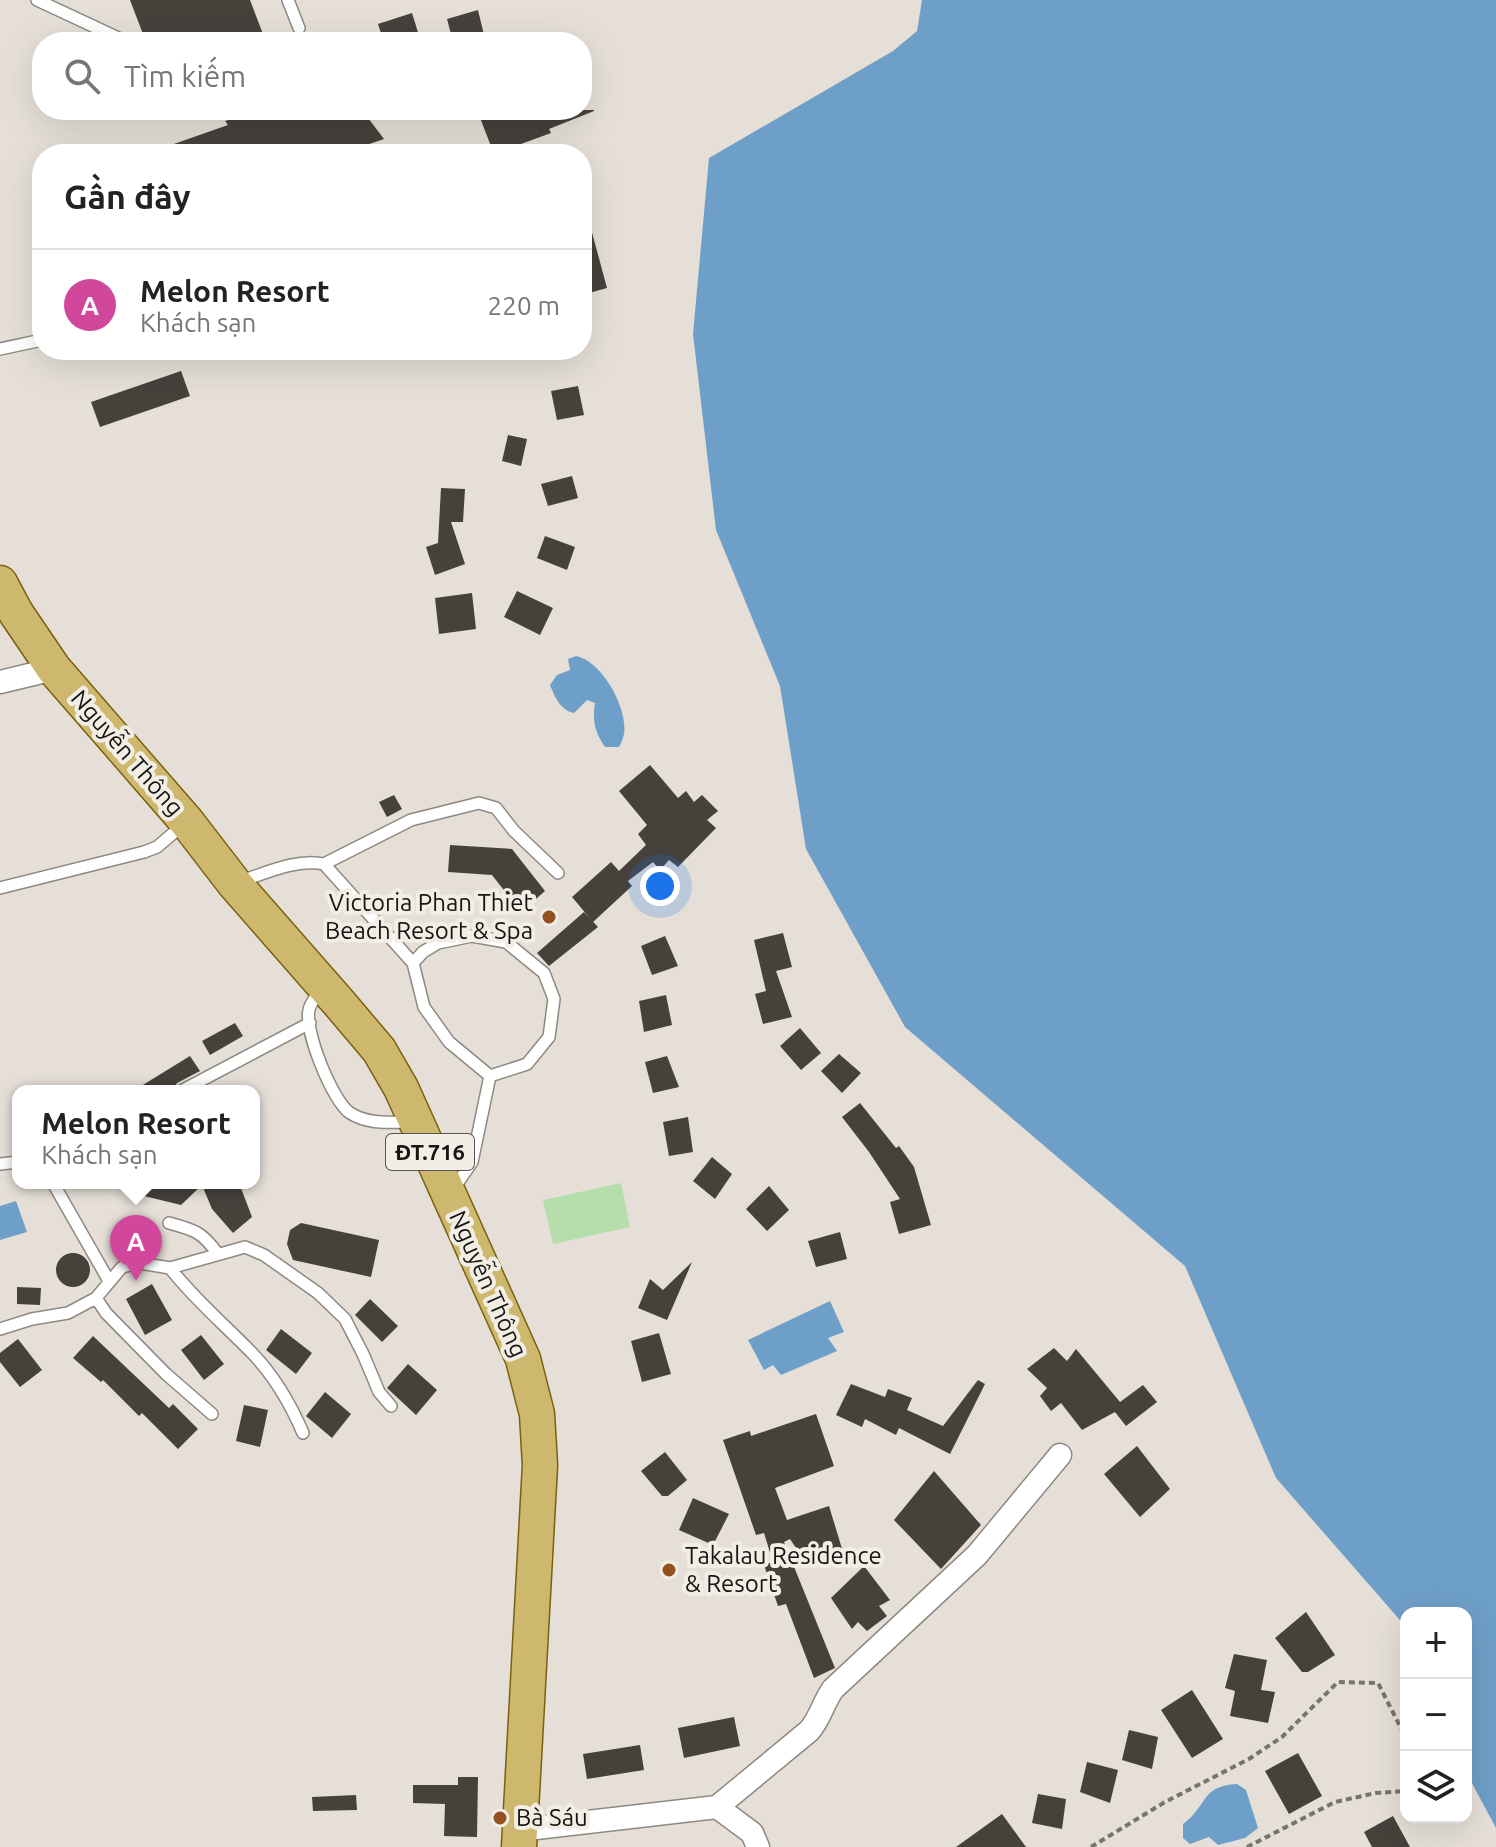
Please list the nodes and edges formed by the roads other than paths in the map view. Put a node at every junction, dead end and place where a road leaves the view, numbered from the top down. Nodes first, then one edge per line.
1 (37, 0) edge
2 (288, 0) edge
3 (60, 5) edge
4 (299, 28) dead end
5 (109, 32) edge
6 (32, 342) edge
7 (0, 349) edge
8 (0, 583) edge
9 (54, 669) junction
10 (0, 682) edge
11 (187, 822) junction
12 (324, 864) junction
13 (558, 873) dead end
14 (234, 883) junction
15 (0, 888) edge
16 (413, 963) junction
17 (324, 984) junction
18 (310, 1023) junction
19 (490, 1076) junction
20 (192, 1085) edge
21 (416, 1122) junction
22 (56, 1189) edge
23 (449, 1195) junction
24 (169, 1223) dead end
25 (218, 1254) junction
26 (170, 1268) junction
27 (109, 1281) junction
28 (96, 1298) junction
29 (0, 1329) edge
30 (391, 1406) dead end
31 (212, 1414) dead end
32 (303, 1433) dead end
33 (1060, 1455) dead end
34 (717, 1807) junction
35 (519, 1838) edge
36 (758, 1847) edge

1 - 3 lane
2 - 4 lane
3 - 5 lane
6 - 7 lane
8 - 9 main road, Nguyễn Thông / ĐT.716
9 - 10 street
9 - 11 main road, Nguyễn Thông / ĐT.716
11 - 14 main road, Nguyễn Thông / ĐT.716
11 - 15 lane
12 - 13 lane
12 - 14 lane
12 - 16 lane
14 - 17 main road, Nguyễn Thông / ĐT.716
16 - 19 lane
16 - 19 lane
17 - 18 lane
17 - 21 main road, Nguyễn Thông / ĐT.716
18 - 20 lane
18 - 21 lane
19 - 23 lane
21 - 23 main road, Nguyễn Thông / ĐT.716
22 - 27 lane
23 - 35 main road, Nguyễn Thông / ĐT.716
24 - 25 lane
25 - 26 lane
25 - 30 lane
26 - 27 lane
26 - 32 lane
27 - 28 lane
28 - 29 lane
28 - 31 lane
33 - 34 street
34 - 35 street
34 - 36 street

